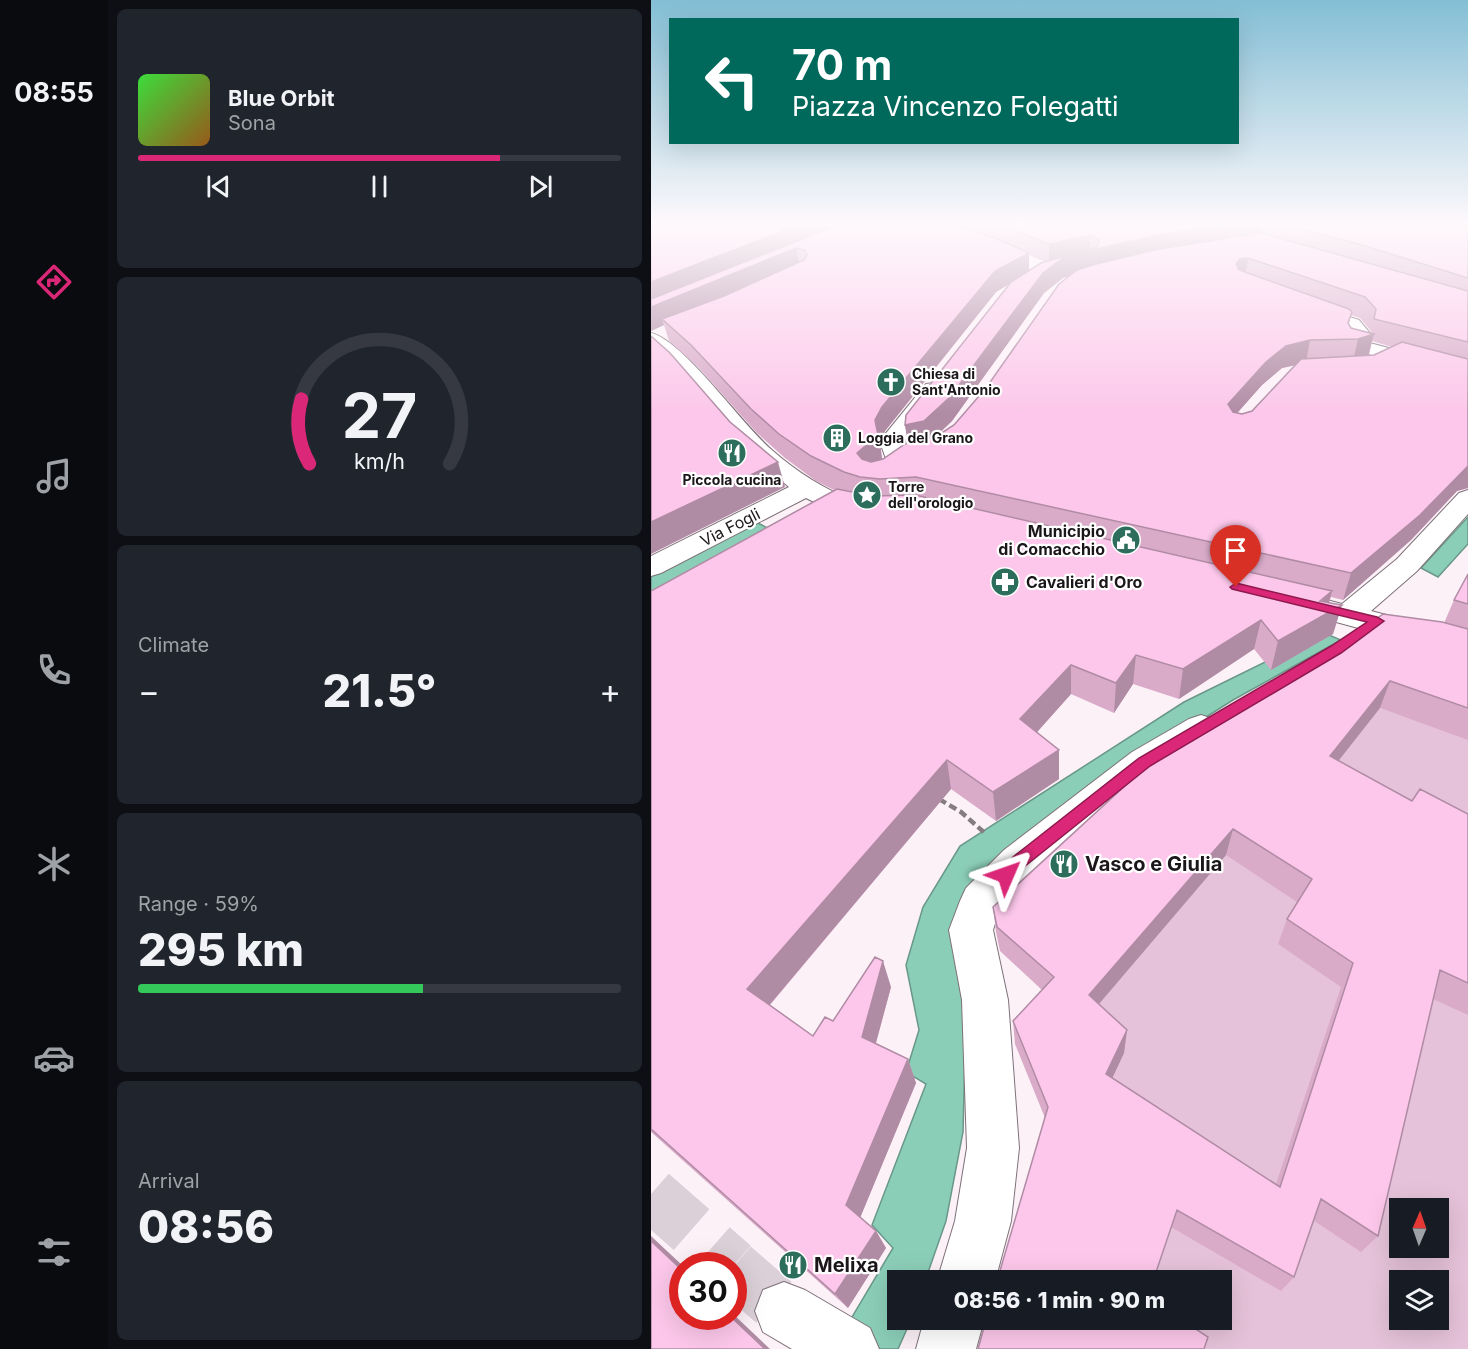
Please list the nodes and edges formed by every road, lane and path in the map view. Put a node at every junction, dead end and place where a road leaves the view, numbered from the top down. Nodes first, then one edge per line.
1 (1287, 301) edge
2 (657, 336) edge
3 (1390, 356) junction
4 (1368, 369) edge
5 (1468, 375) edge
6 (943, 377) edge
7 (893, 472) edge
8 (832, 494) junction
9 (1468, 498) edge
10 (888, 515) edge
11 (811, 520) edge
12 (651, 567) edge
13 (1268, 594) edge
14 (1354, 628) junction
15 (1468, 647) edge
16 (1235, 709) edge
17 (930, 794) edge
18 (980, 828) dead end
19 (969, 1270) edge
20 (784, 1311) tunnel mouth
21 (951, 1330) edge
22 (849, 1349) edge
23 (946, 1349) edge

1 - 3 street
2 - 8 street
3 - 4 street
3 - 5 street
6 - 7 street
8 - 10 street
8 - 11 street
8 - 12 street, Via Fogli
9 - 14 street
13 - 14 street
14 - 15 street
16 - 19 street
17 - 18 path
20 - 22 street
21 - 23 street

